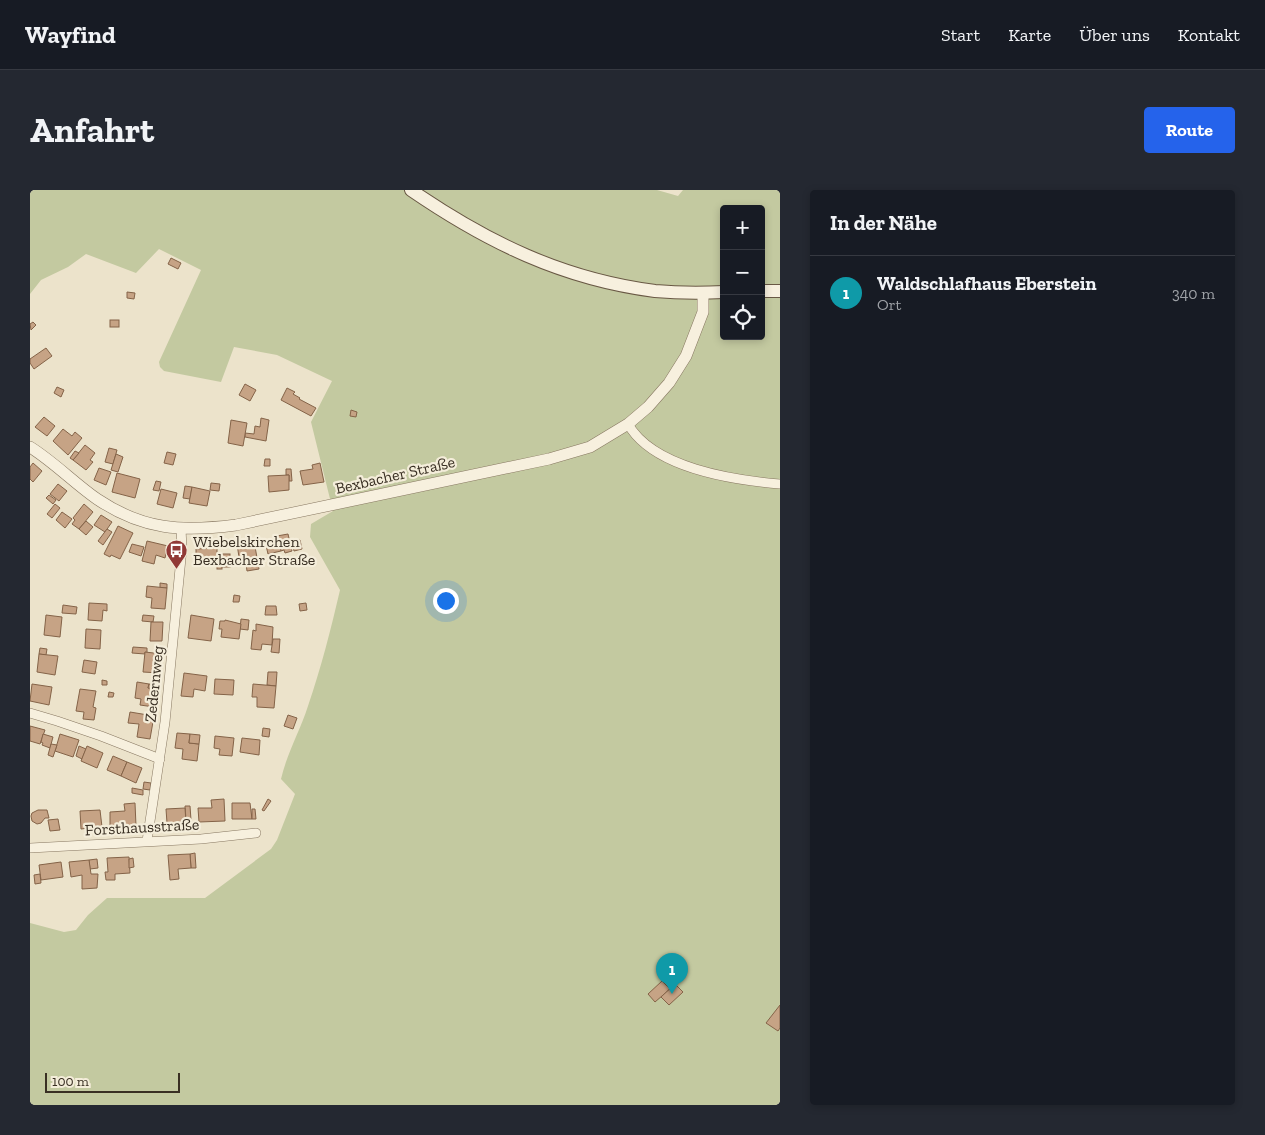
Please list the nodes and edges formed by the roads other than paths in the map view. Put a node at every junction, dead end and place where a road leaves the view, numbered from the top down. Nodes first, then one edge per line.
1 (410, 190) edge
2 (765, 291) edge
3 (780, 291) edge
4 (720, 292) edge
5 (703, 293) junction
6 (628, 424) junction
7 (30, 447) edge
8 (780, 484) edge
9 (181, 529) junction
10 (30, 713) edge
11 (160, 759) junction
12 (256, 834) dead end
13 (147, 841) junction
14 (30, 848) edge

1 - 5 main road
2 - 3 main road
4 - 5 main road
5 - 6 street, Bexbacher Straße
6 - 8 street
6 - 9 street, Bexbacher Straße
7 - 9 street, Bexbacher Straße
9 - 11 street, Zedernweg
10 - 11 street
11 - 13 street, Zedernweg
12 - 13 street, Forsthausstraße
13 - 14 street, Forsthausstraße

